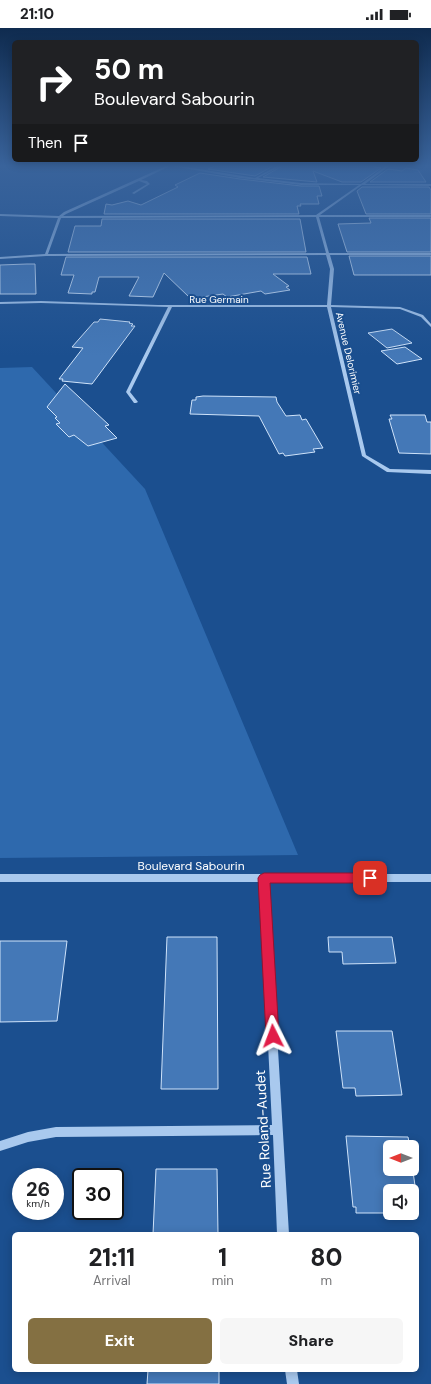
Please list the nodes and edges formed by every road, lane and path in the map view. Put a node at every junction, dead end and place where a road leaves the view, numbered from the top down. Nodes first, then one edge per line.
1 (55, 229) edge
2 (321, 229) edge
3 (328, 254) junction
4 (431, 254) edge
5 (46, 255) junction
6 (0, 258) edge
7 (0, 303) edge
8 (329, 306) junction
9 (170, 307) junction
10 (431, 326) edge
11 (136, 402) dead end
12 (431, 472) edge
13 (0, 878) edge
14 (264, 878) junction
15 (431, 878) edge
16 (278, 1130) junction
17 (0, 1146) edge
18 (283, 1232) edge
19 (291, 1372) edge
20 (293, 1384) edge

1 - 5 street
2 - 3 street, Avenue Delorimier
3 - 4 street
3 - 5 street
3 - 8 street, Avenue Delorimier
5 - 6 street
7 - 9 street, Rue Germain
8 - 9 street, Rue Germain
8 - 10 street, Rue Germain
8 - 12 street, Avenue Delorimier
9 - 11 street
13 - 14 street, Boulevard Sabourin
14 - 15 street, Boulevard Sabourin
14 - 16 street, Rue Roland-Audet
16 - 17 street
16 - 18 street, Rue Roland-Audet
19 - 20 street

